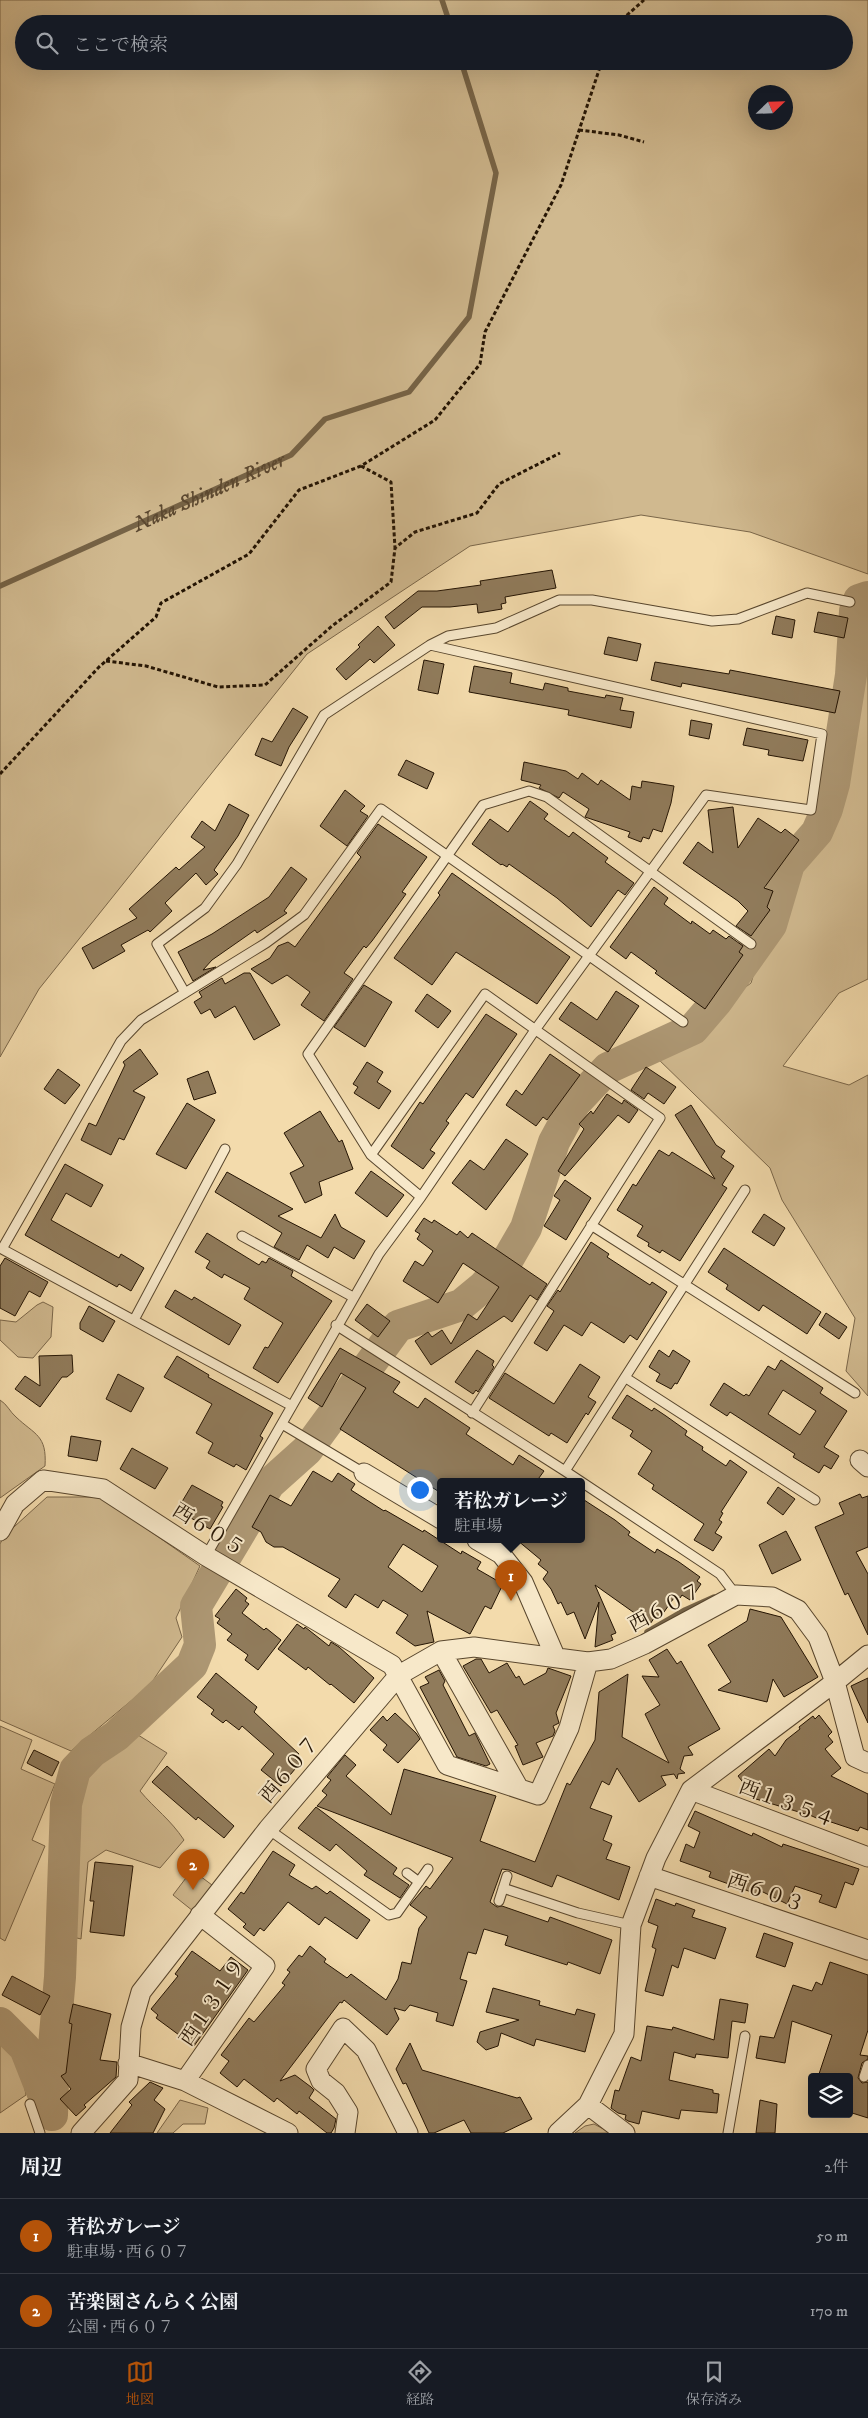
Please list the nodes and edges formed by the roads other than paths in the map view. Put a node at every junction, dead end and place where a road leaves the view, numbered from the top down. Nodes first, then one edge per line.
1 (850, 602) dead end
2 (430, 645) junction
3 (449, 856) junction
4 (651, 871) junction
5 (751, 944) dead end
6 (590, 955) junction
7 (185, 993) junction
8 (683, 1022) dead end
9 (535, 1030) junction
10 (224, 1149) dead end
11 (371, 1155) junction
12 (745, 1190) dead end
13 (421, 1197) junction
14 (591, 1225) junction
15 (242, 1236) dead end
16 (686, 1286) junction
17 (353, 1297) junction
18 (134, 1320) junction
19 (336, 1326) junction
20 (626, 1378) junction
21 (855, 1393) dead end
22 (292, 1406) junction
23 (472, 1413) junction
24 (282, 1424) junction
25 (566, 1471) junction
26 (364, 1473) joint
27 (576, 1478) edge
28 (585, 1484) edge
29 (815, 1500) dead end
30 (15, 1504) junction
31 (0, 1517) edge
32 (437, 1517) edge
33 (0, 1530) edge
34 (482, 1543) edge
35 (215, 1561) junction
36 (736, 1594) junction
37 (441, 1651) junction
38 (555, 1656) junction
39 (868, 1656) edge
40 (588, 1662) junction
41 (399, 1674) junction
42 (835, 1682) junction
43 (868, 1763) edge
44 (518, 1787) junction
45 (691, 1790) junction
46 (268, 1829) junction
47 (868, 1857) edge
48 (428, 1869) dead end
49 (407, 1873) dead end
50 (506, 1876) dead end
51 (649, 1876) junction
52 (419, 1882) junction
53 (503, 1888) junction
54 (500, 1901) dead end
55 (200, 1915) junction
56 (631, 1925) junction
57 (868, 1950) edge
58 (745, 2036) dead end
59 (128, 2063) junction
60 (868, 2065) edge
61 (864, 2077) dead end
62 (185, 2081) junction
63 (30, 2104) dead end
64 (588, 2105) junction
65 (40, 2133) edge
66 (81, 2133) edge
67 (288, 2133) edge
68 (345, 2133) edge
69 (408, 2133) edge
70 (558, 2133) edge
71 (625, 2133) edge
72 (728, 2133) edge

1 - 2 lane
2 - 4 lane
2 - 7 lane
3 - 4 lane
3 - 6 lane
3 - 7 lane
3 - 11 lane
4 - 5 lane
4 - 6 lane
6 - 8 lane
6 - 9 lane
7 - 18 lane
9 - 11 lane
9 - 13 lane
9 - 14 lane
10 - 18 lane
11 - 13 lane
12 - 16 lane
13 - 17 lane
14 - 16 lane
14 - 23 lane
15 - 17 lane
16 - 20 lane
16 - 21 lane
17 - 19 lane
18 - 22 lane
19 - 22 lane
19 - 23 lane
20 - 25 lane
20 - 29 lane
22 - 24 lane
23 - 25 lane
24 - 26 lane
24 - 35 lane
25 - 27 lane
26 - 32 street
28 - 36 lane
30 - 31 street
30 - 33 street, 西６０５
30 - 35 street, 西６０５
34 - 38 street
35 - 41 street, 西６０５
36 - 40 street, 西６０７
36 - 42 street
37 - 38 street, 西６０７
37 - 41 street, 西６０７
37 - 44 street
38 - 40 street, 西６０７
39 - 42 street
40 - 44 street, 西６０５
41 - 44 street, 西６０５
41 - 46 street, 西６０７
42 - 43 street
42 - 45 street
45 - 47 street, 西１３５４
45 - 51 street
46 - 52 lane
46 - 55 street, 西６０７
48 - 52 lane
49 - 52 lane
50 - 53 lane
51 - 56 street
51 - 57 street, 西６０３
53 - 54 lane
53 - 56 lane
55 - 59 street, 西６０７
55 - 62 street, 西１３１９
56 - 64 street
58 - 72 lane
59 - 62 street
59 - 66 street, 西６０７
60 - 61 lane
62 - 67 street
63 - 65 lane
64 - 70 street
64 - 71 street
68 - 69 street

